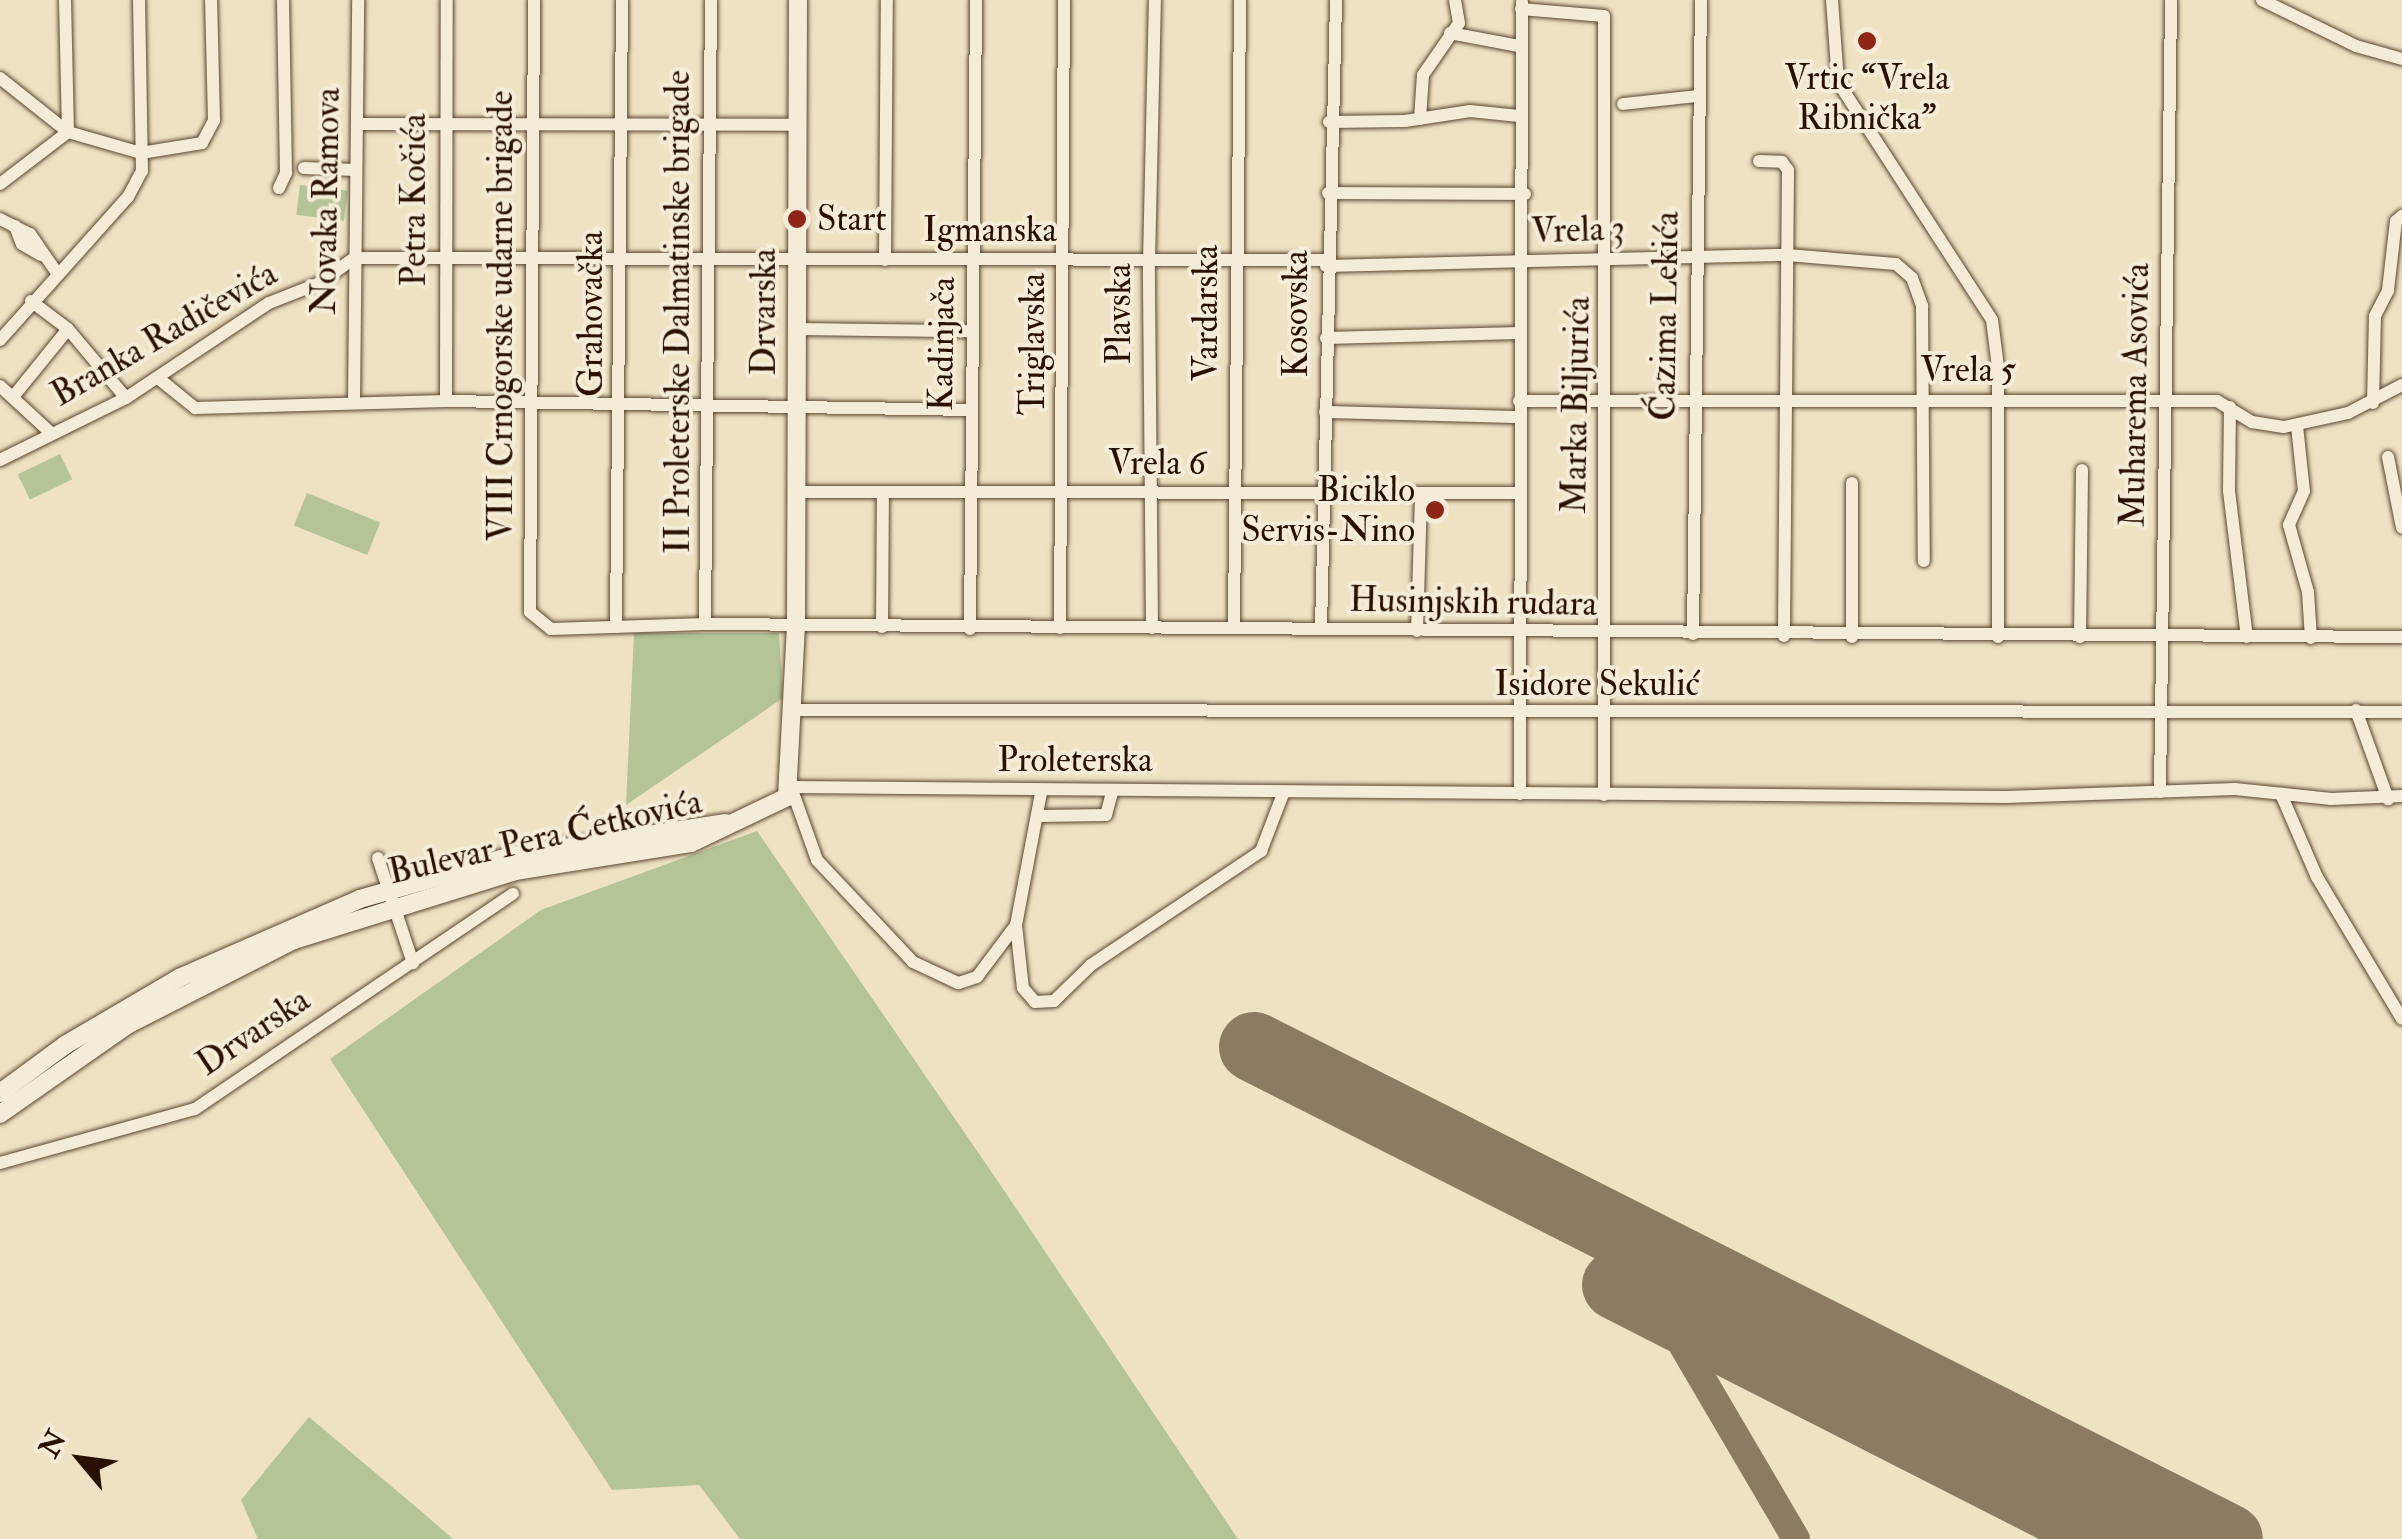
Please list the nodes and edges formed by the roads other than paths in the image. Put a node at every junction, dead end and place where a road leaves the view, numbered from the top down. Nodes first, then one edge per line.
1 (65, 0) edge
2 (138, 0) edge
3 (211, 0) edge
4 (284, 0) edge
5 (358, 0) edge
6 (447, 0) edge
7 (534, 0) edge
8 (622, 0) edge
9 (711, 0) edge
10 (798, 0) edge
11 (887, 0) edge
12 (976, 0) edge
13 (1064, 0) edge
14 (1155, 0) edge
15 (1240, 0) edge
16 (1336, 0) edge
17 (1456, 0) edge
18 (1701, 0) edge
19 (1832, 0) edge
20 (2170, 0) edge
21 (2262, 0) edge
22 (1522, 4) edge
23 (1450, 33) junction
24 (1519, 46) junction
25 (2402, 59) edge
26 (0, 78) edge
27 (1698, 96) junction
28 (1623, 104) dead end
29 (1519, 116) junction
30 (1420, 119) junction
31 (1329, 122) junction
32 (358, 124) junction
33 (444, 124) junction
34 (531, 124) junction
35 (621, 124) junction
36 (708, 125) junction
37 (797, 125) junction
38 (68, 132) junction
39 (141, 152) junction
40 (1759, 162) dead end
41 (304, 168) dead end
42 (356, 170) junction
43 (0, 184) edge
44 (279, 188) dead end
45 (1328, 194) junction
46 (1525, 194) junction
47 (2402, 216) edge
48 (0, 219) edge
49 (1787, 255) junction
50 (1696, 257) junction
51 (354, 258) junction
52 (1608, 258) junction
53 (443, 259) junction
54 (532, 259) junction
55 (620, 259) junction
56 (708, 260) junction
57 (798, 260) junction
58 (885, 260) junction
59 (973, 260) junction
60 (1063, 260) junction
61 (1148, 261) junction
62 (1236, 262) junction
63 (1522, 262) junction
64 (1326, 263) junction
65 (57, 273) junction
66 (2384, 300) junction
67 (31, 301) junction
68 (2402, 304) edge
69 (68, 329) junction
70 (797, 329) junction
71 (972, 331) junction
72 (1519, 334) junction
73 (1326, 338) junction
74 (0, 340) edge
75 (158, 378) junction
76 (2402, 385) edge
77 (0, 386) edge
78 (14, 397) junction
79 (126, 398) junction
80 (1924, 400) junction
81 (2163, 400) junction
82 (446, 401) junction
83 (1518, 401) junction
84 (1608, 401) junction
85 (1693, 401) junction
86 (1786, 401) junction
87 (1998, 401) junction
88 (354, 402) junction
89 (530, 403) junction
90 (2373, 403) junction
91 (622, 404) junction
92 (707, 406) junction
93 (2230, 407) junction
94 (796, 408) junction
95 (972, 410) junction
96 (1325, 412) junction
97 (1518, 417) junction
98 (2297, 426) junction
99 (51, 434) junction
100 (2388, 457) dead end
101 (0, 460) edge
102 (2082, 470) dead end
103 (1852, 483) dead end
104 (797, 492) junction
105 (883, 492) junction
106 (971, 492) junction
107 (1062, 492) junction
108 (1150, 492) junction
109 (1236, 493) junction
110 (1326, 493) junction
111 (1421, 493) junction
112 (1517, 494) junction
113 (2402, 528) edge
114 (1924, 560) dead end
115 (705, 624) junction
116 (796, 625) junction
117 (544, 626) joint
118 (882, 627) junction
119 (1234, 627) junction
120 (616, 628) junction
121 (970, 628) junction
122 (1060, 628) junction
123 (1152, 628) junction
124 (1321, 629) junction
125 (1417, 631) junction
126 (1518, 634) junction
127 (1693, 634) junction
128 (1601, 635) junction
129 (1784, 636) junction
130 (1852, 637) junction
131 (1998, 637) junction
132 (2080, 637) junction
133 (2247, 637) junction
134 (2402, 637) edge
135 (2160, 638) junction
136 (2312, 638) junction
137 (791, 710) junction
138 (2356, 710) junction
139 (2402, 712) edge
140 (1520, 713) junction
141 (1602, 714) junction
142 (2160, 716) junction
143 (790, 787) junction
144 (2160, 792) junction
145 (1041, 793) junction
146 (1112, 793) junction
147 (1283, 794) junction
148 (1520, 794) junction
149 (2281, 794) junction
150 (1604, 795) junction
151 (2395, 798) edge
152 (1038, 816) junction
153 (378, 858) dead end
154 (514, 894) dead end
155 (391, 896) junction
156 (1016, 925) junction
157 (413, 963) junction
158 (2402, 1019) edge
159 (0, 1093) edge
160 (0, 1114) edge
161 (0, 1163) edge

1 - 38 street
2 - 39 street
3 - 39 street
4 - 44 street
5 - 32 street, Novaka Ramova
6 - 33 street, Petra Kočića
7 - 34 street, VIII Crnogorske udarne brigade
8 - 35 street, Grahovačka
9 - 36 street, II Proleterske Dalmatinske brigade
10 - 37 main road, Drvarska
11 - 58 street
12 - 59 street, Kadinjača
13 - 60 street, Triglavska
14 - 61 street, Plavska
15 - 62 street, Vardarska
16 - 31 street, Kosovska
17 - 23 street
18 - 27 street, Ćazima Lekića
19 - 87 street
20 - 81 street, Muharema Asovića
21 - 25 street
22 - 24 street
22 - 52 street, Marka Biljurića
23 - 24 street
23 - 30 street
24 - 29 street
26 - 38 street
27 - 28 street
27 - 50 street, Ćazima Lekića
29 - 30 street
29 - 46 street
30 - 31 street
31 - 45 street, Kosovska
32 - 33 street
32 - 42 street, Novaka Ramova
33 - 34 street
33 - 53 street, Petra Kočića
34 - 35 street
34 - 54 street, VIII Crnogorske udarne brigade
35 - 36 street
35 - 55 street, Grahovačka
36 - 37 street
36 - 56 street, II Proleterske Dalmatinske brigade
37 - 57 main road, Drvarska
38 - 39 street
38 - 43 street
39 - 65 street
40 - 49 street
41 - 42 street
42 - 51 street, Novaka Ramova
45 - 46 street
45 - 64 street, Kosovska
46 - 63 street
47 - 66 street
48 - 65 street
49 - 50 street, Vrela 3
49 - 80 street, Vrela 3
49 - 86 street
50 - 52 street, Vrela 3
50 - 85 street, Ćazima Lekića
51 - 53 street, Igmanska
51 - 75 street, Branka Radičevića
51 - 88 street, Novaka Ramova
52 - 63 street, Vrela 3
52 - 84 street, Marka Biljurića
53 - 54 street, Igmanska
53 - 82 street, Petra Kočića
54 - 55 street, Igmanska
54 - 89 street, VIII Crnogorske udarne brigade
55 - 56 street, Igmanska
55 - 91 street, Grahovačka
56 - 57 street, Igmanska
56 - 92 street, II Proleterske Dalmatinske brigade
57 - 58 street, Igmanska
57 - 70 main road, Drvarska
58 - 59 street, Igmanska
59 - 60 street, Igmanska
59 - 71 street, Kadinjača
60 - 61 street, Igmanska
60 - 107 street, Triglavska
61 - 62 street, Igmanska
61 - 108 street, Plavska
62 - 64 street, Igmanska
62 - 109 street, Vardarska
63 - 64 street, Vrela 3
63 - 72 street
64 - 73 street, Kosovska
65 - 67 street
66 - 68 street
66 - 90 street
67 - 69 street
67 - 74 street
69 - 78 street
69 - 79 street
70 - 71 street
70 - 94 main road, Drvarska
71 - 95 street, Kadinjača
72 - 73 street
72 - 83 street
73 - 96 street, Kosovska
75 - 79 street, Branka Radičevića
75 - 88 street
76 - 90 street, Vrela 5
77 - 78 street
78 - 99 street
79 - 99 street, Branka Radičevića
80 - 86 street, Vrela 5
80 - 87 street, Vrela 5
80 - 114 street
81 - 87 street, Vrela 5
81 - 93 street, Vrela 5
81 - 135 street, Muharema Asovića
82 - 88 street
82 - 89 street
83 - 84 street, Vrela 5
83 - 97 street
84 - 85 street, Vrela 5
84 - 128 street, Marka Biljurića
85 - 86 street, Vrela 5
85 - 127 street, Ćazima Lekića
86 - 129 street
87 - 131 street
89 - 91 street
89 - 117 street, VIII Crnogorske udarne brigade
90 - 98 street, Vrela 5
91 - 92 street
91 - 120 street, Grahovačka
92 - 94 street
92 - 115 street, II Proleterske Dalmatinske brigade
93 - 98 street, Vrela 5
93 - 133 street
94 - 95 street
94 - 104 main road, Drvarska
95 - 106 street, Kadinjača
96 - 97 street
96 - 110 street, Kosovska
97 - 112 street
98 - 136 street
99 - 101 street, Branka Radičevića
100 - 113 street
102 - 132 street
103 - 130 street
104 - 105 street, Vrela 6
104 - 116 main road, Drvarska
105 - 106 street, Vrela 6
105 - 118 street
106 - 107 street, Vrela 6
106 - 121 street, Kadinjača
107 - 108 street, Vrela 6
107 - 122 street, Triglavska
108 - 109 street, Vrela 6
108 - 123 street, Plavska
109 - 110 street, Vrela 6
109 - 119 street, Vardarska
110 - 111 street, Vrela 6
110 - 124 street, Kosovska
111 - 112 street, Vrela 6
111 - 125 street
112 - 126 street
115 - 116 street, Husinjskih rudara
115 - 120 street, Husinjskih rudara
116 - 118 street, Husinjskih rudara
116 - 137 main road
117 - 120 street, Husinjskih rudara
118 - 121 street, Husinjskih rudara
119 - 123 street, Husinjskih rudara
119 - 124 street, Husinjskih rudara
121 - 122 street, Husinjskih rudara
122 - 123 street, Husinjskih rudara
124 - 125 street, Husinjskih rudara
125 - 126 street, Husinjskih rudara
126 - 128 street, Husinjskih rudara
126 - 140 street
127 - 128 street, Husinjskih rudara
127 - 129 street, Husinjskih rudara
128 - 141 street, Marka Biljurića
129 - 130 street, Husinjskih rudara
130 - 131 street, Husinjskih rudara
131 - 132 street, Husinjskih rudara
132 - 135 street, Husinjskih rudara
133 - 135 street, Husinjskih rudara
133 - 136 street, Husinjskih rudara
134 - 136 street, Husinjskih rudara
135 - 142 street, Muharema Asovića
137 - 140 street, Isidore Sekulić
137 - 143 main road
138 - 139 street, Isidore Sekulić
138 - 142 street, Isidore Sekulić
138 - 151 street
140 - 141 street, Isidore Sekulić
140 - 148 street
141 - 142 street, Isidore Sekulić
141 - 150 street, Marka Biljurića
142 - 144 street, Muharema Asovića
143 - 145 street, Proleterska
143 - 155 main road, Bulevar Pera Ćetkovića
143 - 156 street
144 - 149 street, Proleterska
144 - 150 street, Proleterska
145 - 146 street, Proleterska
145 - 152 street
146 - 147 street, Proleterska
146 - 152 street
147 - 148 street, Proleterska
147 - 156 street
148 - 150 street, Proleterska
149 - 151 street, Proleterska
149 - 158 street
152 - 156 street
153 - 155 street
154 - 157 street, Drvarska
155 - 157 street
155 - 159 main road, Bulevar Pera Ćetkovića
155 - 160 main road, Bulevar Pera Ćetkovića
157 - 161 street, Drvarska

